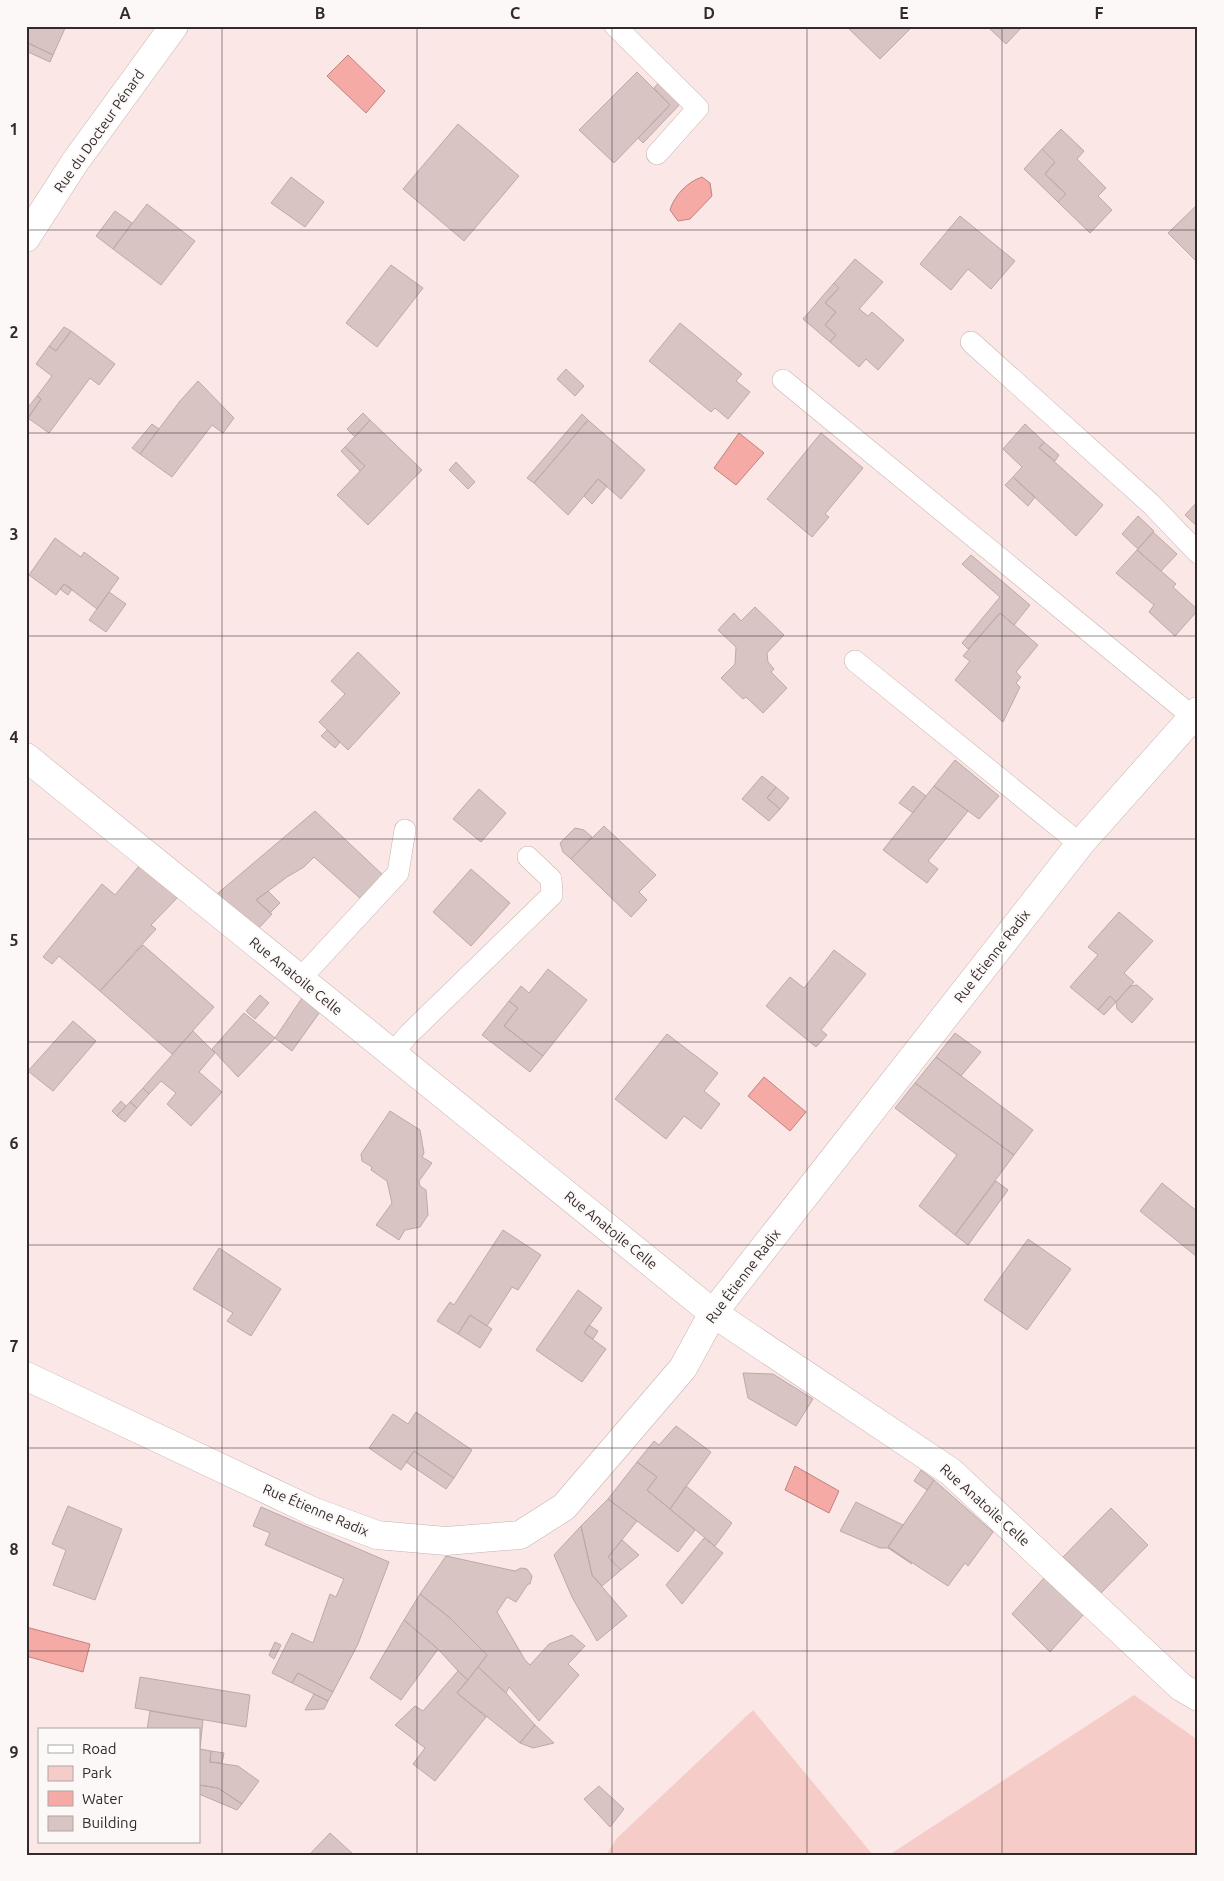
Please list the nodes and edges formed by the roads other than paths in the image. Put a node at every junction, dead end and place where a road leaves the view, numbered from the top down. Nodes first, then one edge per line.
1 (174, 26) edge
2 (615, 26) edge
3 (657, 154) dead end
4 (26, 238) edge
5 (972, 342) dead end
6 (783, 380) dead end
7 (1198, 553) edge
8 (855, 661) dead end
9 (1195, 714) edge
10 (26, 757) edge
11 (405, 830) dead end
12 (1080, 844) junction
13 (528, 856) dead end
14 (300, 979) junction
15 (392, 1054) junction
16 (713, 1313) junction
17 (26, 1376) edge
18 (1198, 1697) edge

1 - 4 street, Rue du Docteur Pénard
2 - 3 lane
5 - 7 lane
6 - 9 lane
8 - 12 lane
9 - 12 street, Rue Étienne Radix
10 - 14 street, Rue Anatoile Celle
11 - 14 lane
12 - 16 street, Rue Étienne Radix
13 - 15 lane
14 - 15 street, Rue Anatoile Celle
15 - 16 street, Rue Anatoile Celle
16 - 17 street, Rue Étienne Radix
16 - 18 street, Rue Anatoile Celle

